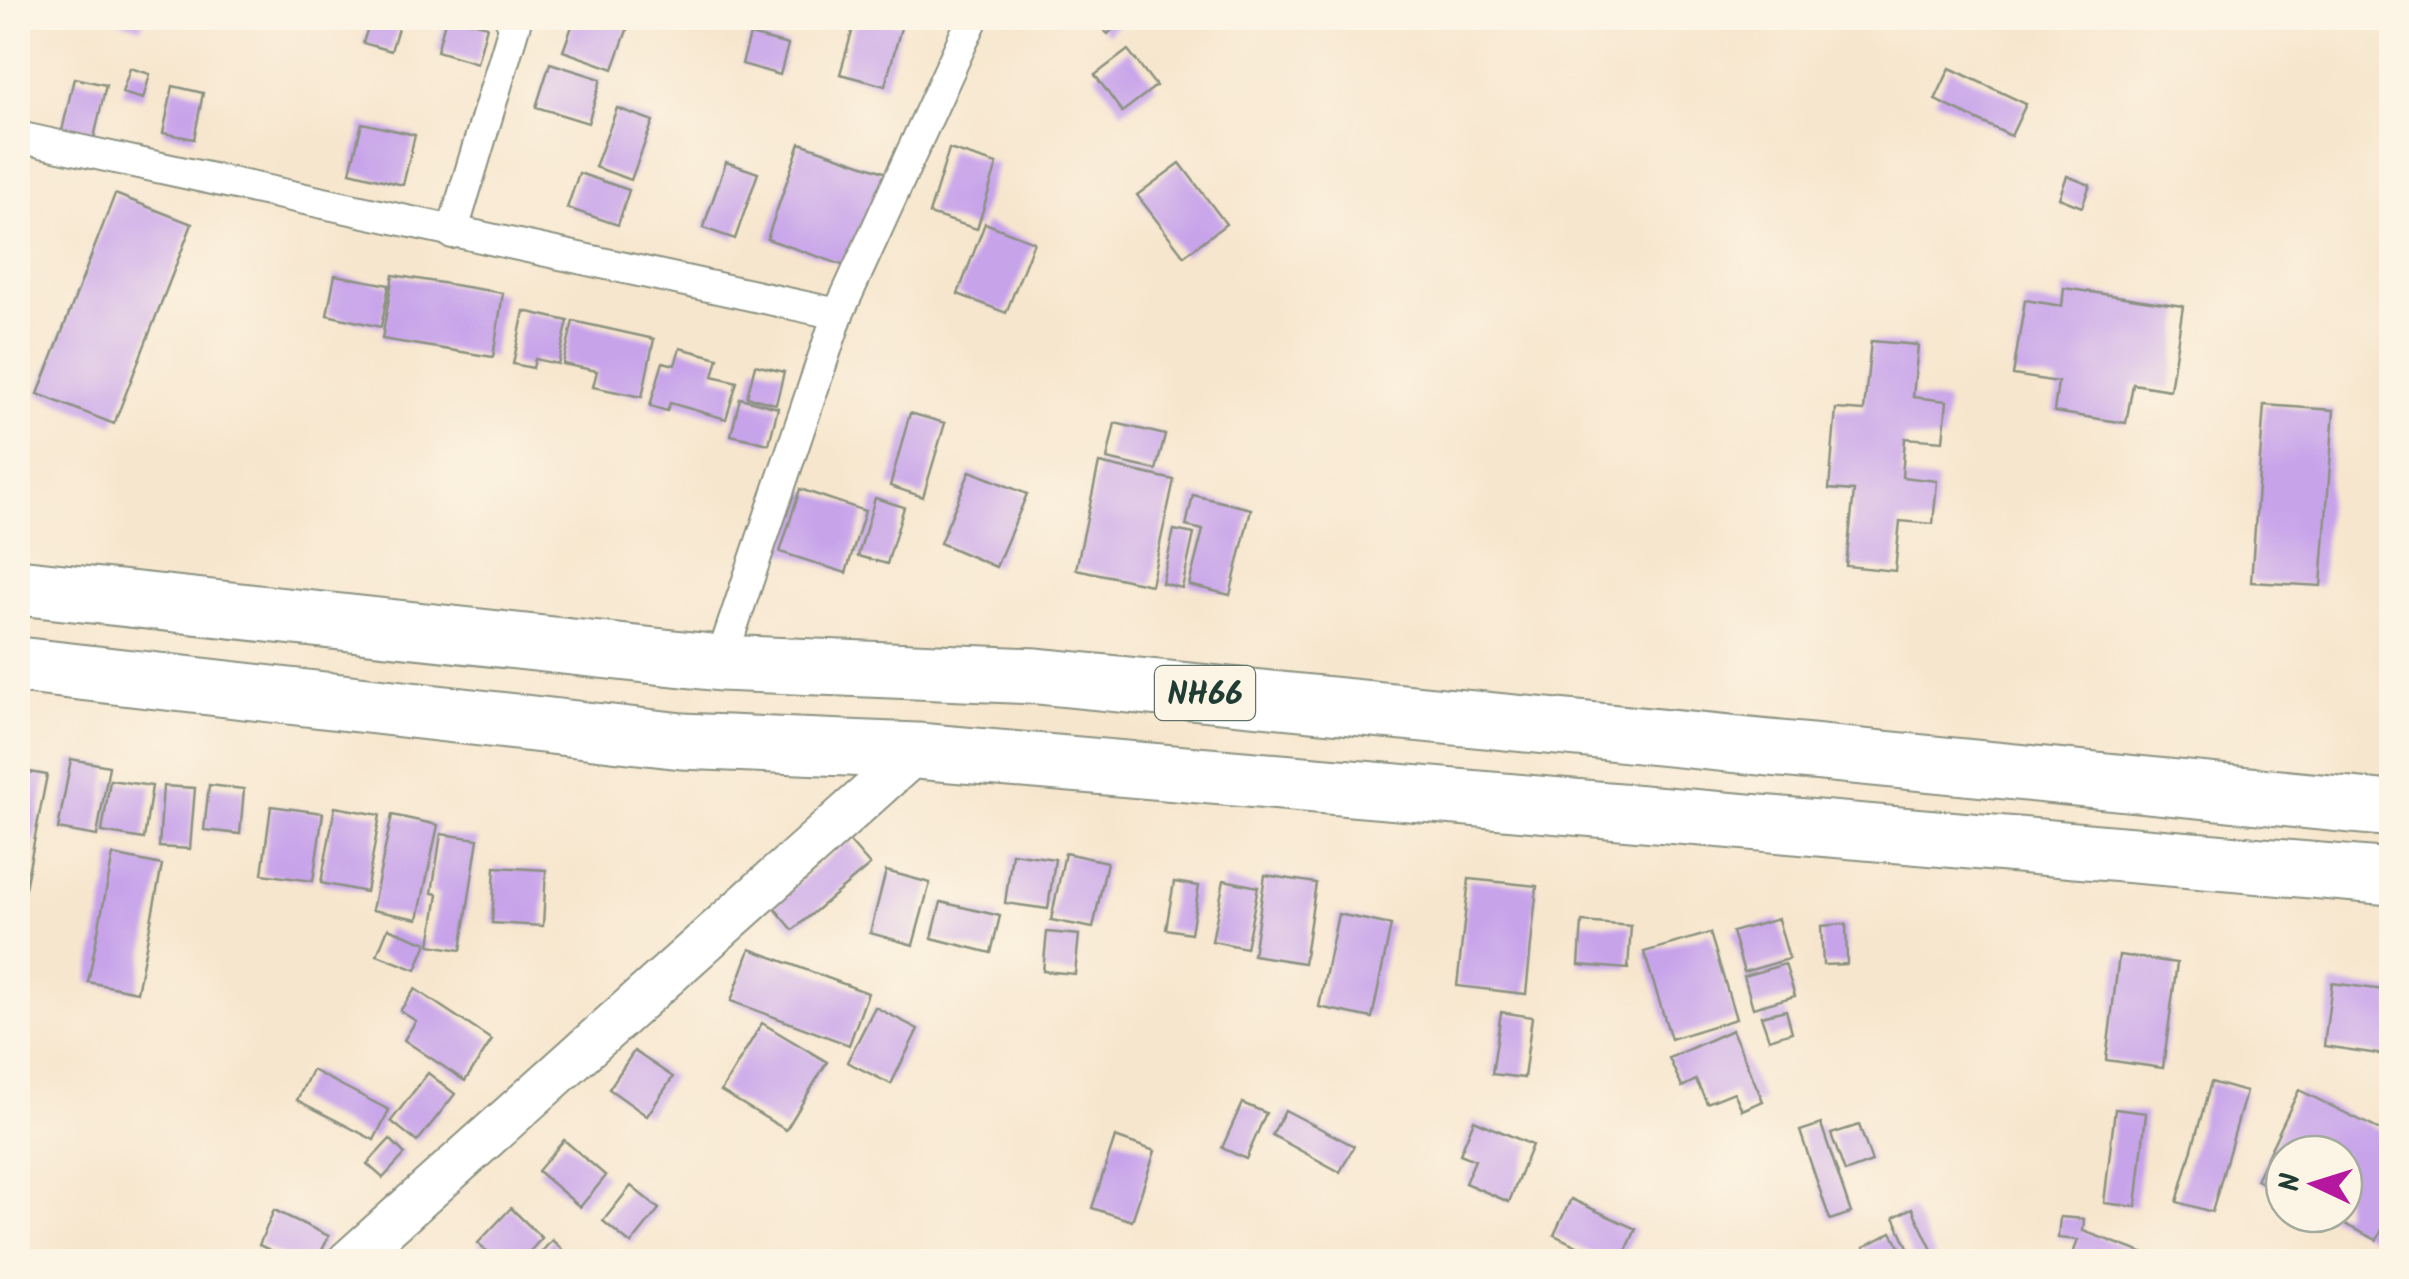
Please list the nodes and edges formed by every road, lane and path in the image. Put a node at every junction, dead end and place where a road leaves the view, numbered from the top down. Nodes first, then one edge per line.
1 (510, 18) edge
2 (974, 18) edge
3 (18, 137) edge
4 (452, 233) junction
5 (838, 314) junction
6 (18, 586) edge
7 (720, 663) junction
8 (18, 665) edge
9 (916, 752) junction
10 (2392, 809) edge
11 (2392, 877) edge
12 (348, 1262) edge

1 - 4 street
2 - 5 street
3 - 4 street
4 - 5 street
5 - 7 street
6 - 7 highway, NH66
7 - 10 highway, NH66
8 - 9 highway, NH66
9 - 11 highway, NH66
9 - 12 main road

